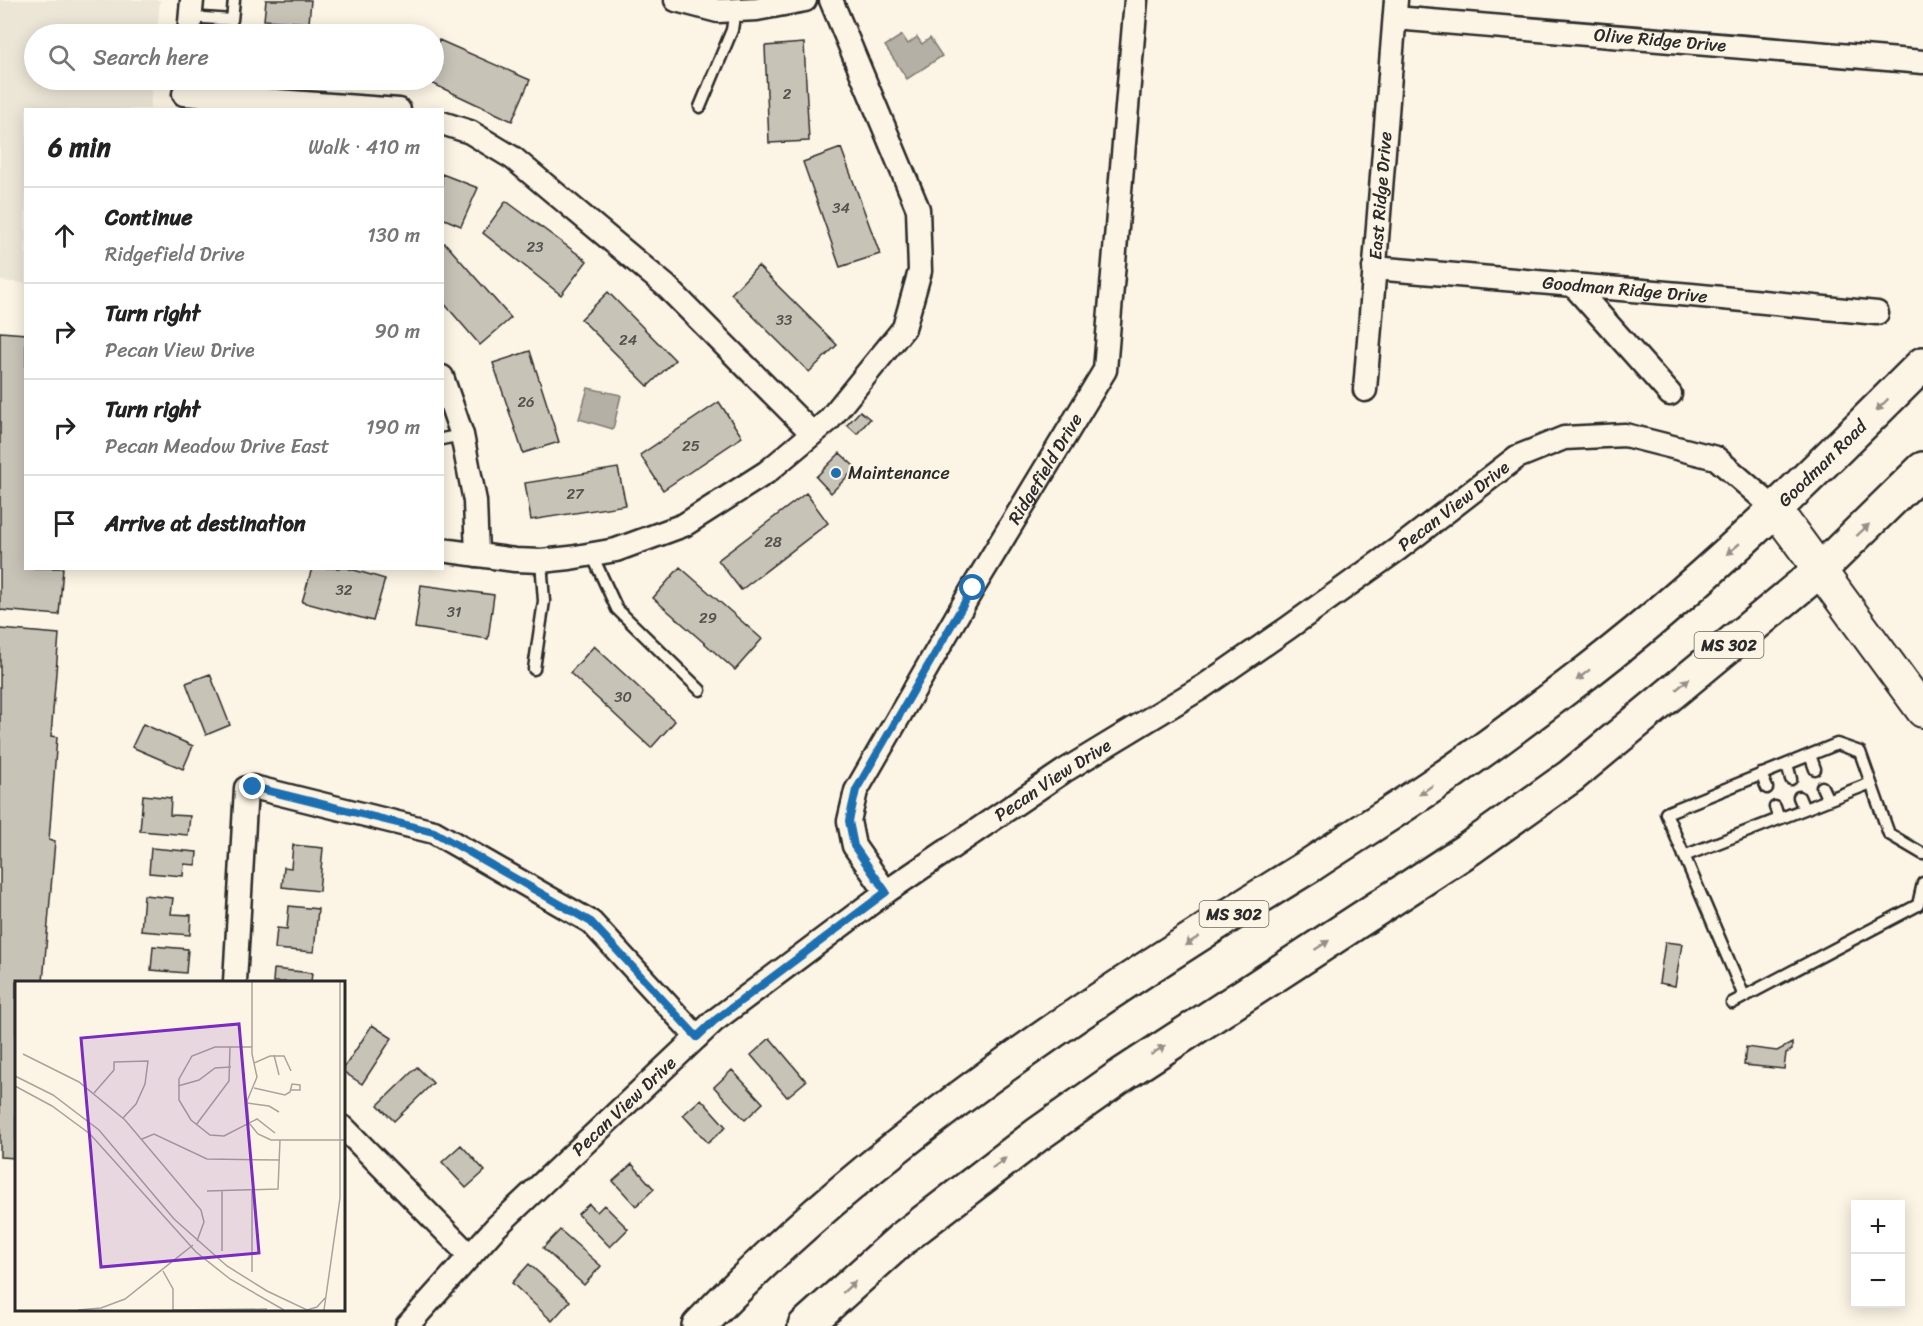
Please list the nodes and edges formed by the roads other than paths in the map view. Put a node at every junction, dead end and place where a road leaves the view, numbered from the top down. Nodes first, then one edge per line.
1 (234, 0) edge
2 (676, 0) edge
3 (806, 0) edge
4 (831, 0) edge
5 (1136, 0) edge
6 (1396, 9) edge
7 (735, 10) junction
8 (190, 17) edge
9 (1923, 62) edge
10 (184, 94) edge
11 (354, 107) edge
12 (700, 107) dead end
13 (369, 108) edge
14 (444, 124) edge
15 (1374, 268) junction
16 (1574, 286) junction
17 (1877, 314) dead end
18 (1923, 364) edge
19 (444, 389) edge
20 (1365, 390) dead end
21 (1670, 394) dead end
22 (812, 433) junction
23 (452, 437) edge
24 (1923, 469) edge
25 (1775, 509) junction
26 (444, 550) edge
27 (477, 555) junction
28 (592, 555) junction
29 (541, 561) junction
30 (1820, 570) junction
31 (534, 669) dead end
32 (700, 690) dead end
33 (1923, 711) edge
34 (1810, 755) junction
35 (1787, 764) junction
36 (1815, 769) dead end
37 (1761, 774) junction
38 (1791, 779) dead end
39 (1871, 783) junction
40 (1822, 787) dead end
41 (1767, 788) dead end
42 (1799, 797) dead end
43 (1828, 800) junction
44 (1775, 807) dead end
45 (1804, 809) junction
46 (1779, 819) junction
47 (1923, 854) edge
48 (1684, 856) junction
49 (1923, 883) edge
50 (886, 892) junction
51 (235, 981) edge
52 (1744, 996) junction
53 (1732, 1003) dead end
54 (697, 1037) junction
55 (345, 1129) edge
56 (470, 1256) junction
57 (407, 1326) edge
58 (699, 1326) edge
59 (805, 1326) edge

1 - 8 lane
2 - 7 street
3 - 7 street
4 - 22 street
5 - 50 street, Ridgefield Drive
6 - 9 street, Olive Ridge Drive
6 - 15 street, East Ridge Drive
7 - 12 lane
10 - 11 street
11 - 13 street
14 - 22 street
15 - 16 street, Goodman Ridge Drive
15 - 20 street, East Ridge Drive
16 - 17 street, Goodman Ridge Drive
16 - 21 street
18 -> 25 highway, Goodman Road / MS 302
19 - 23 street
22 - 28 street
23 - 27 street
30 -> 24 highway, MS 302
25 - 30 main road, Goodman Road
25 - 50 street, Pecan View Drive
25 -> 58 highway, MS 302
26 - 27 street
27 - 29 street
28 - 29 street
28 - 32 lane
29 - 31 lane
30 - 33 main road, Goodman Road
59 -> 30 highway, MS 302
34 - 35 lane
34 - 36 lane
34 - 39 lane
35 - 37 lane
35 - 38 lane
37 - 41 lane
37 - 48 lane
39 - 43 lane
39 - 47 lane
40 - 43 lane
42 - 45 lane
43 - 45 lane
44 - 46 lane
45 - 46 lane
46 - 48 lane
48 - 52 lane
49 - 52 lane
50 - 54 street, Pecan View Drive
51 - 54 street
52 - 53 lane
54 - 56 street, Pecan View Drive
55 - 56 street
56 - 57 street, Pecan View Drive

